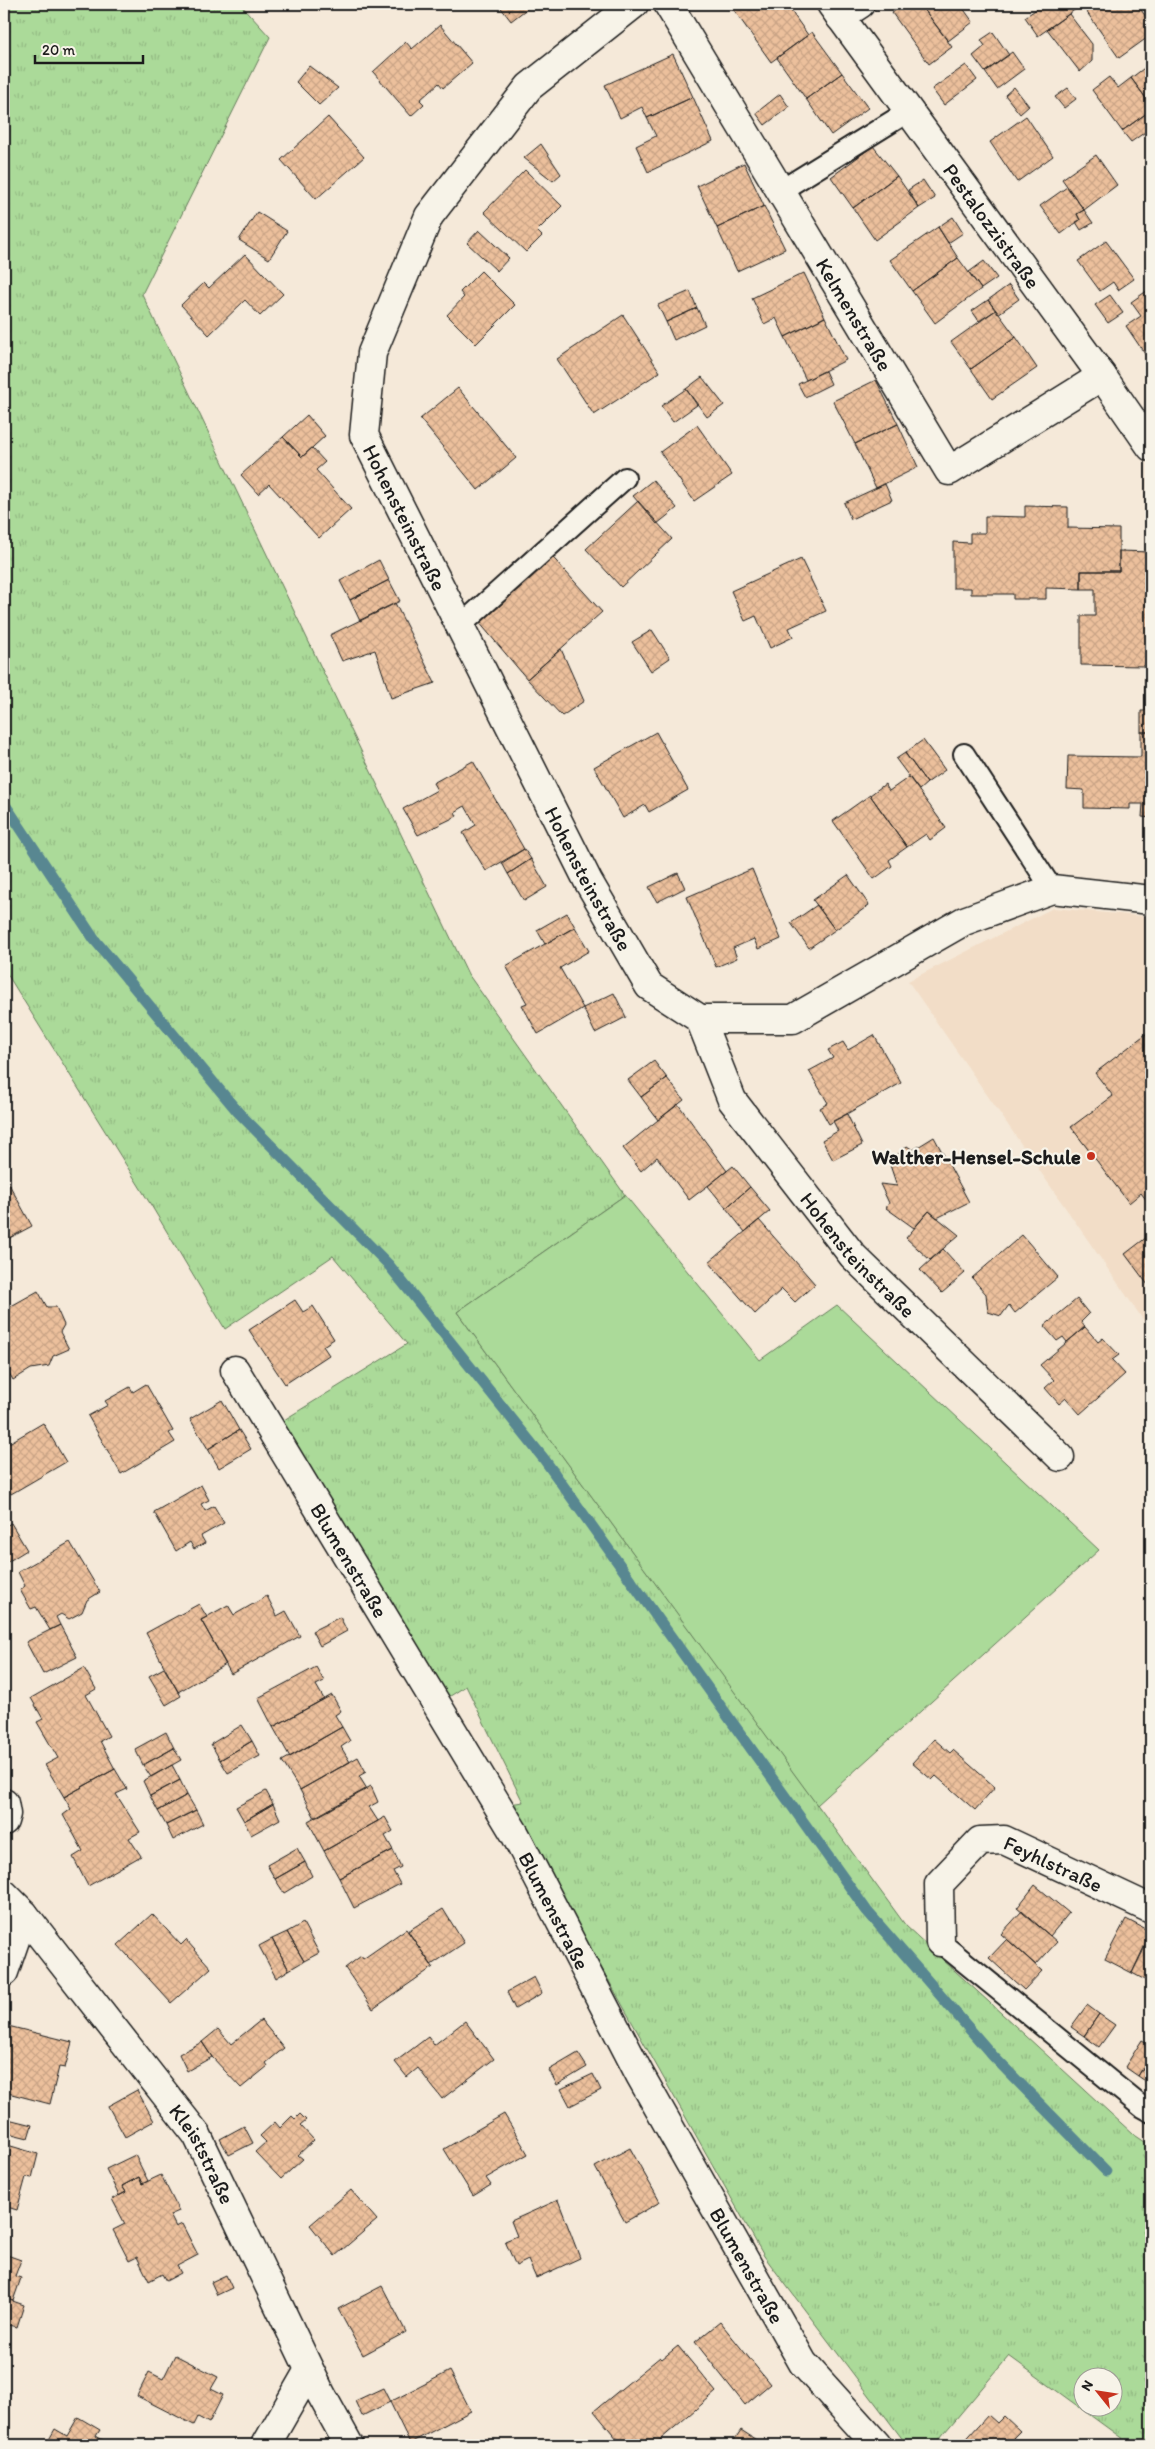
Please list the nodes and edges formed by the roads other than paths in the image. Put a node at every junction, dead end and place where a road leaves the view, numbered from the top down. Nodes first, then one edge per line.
1 (634, 4) edge
2 (668, 4) edge
3 (844, 8) edge
4 (909, 111) junction
5 (780, 190) junction
6 (1102, 376) junction
7 (1151, 447) edge
8 (625, 478) dead end
9 (460, 626) junction
10 (964, 754) dead end
11 (1052, 889) junction
12 (1151, 900) edge
13 (700, 1019) junction
14 (235, 1370) dead end
15 (1060, 1457) dead end
16 (4, 1803) edge
17 (4, 1821) edge
18 (4, 1894) edge
19 (1151, 1909) edge
20 (24, 1914) junction
21 (940, 1942) joint
22 (4, 1972) edge
23 (1151, 2112) edge
24 (309, 2370) junction
25 (873, 2444) edge
26 (266, 2445) edge
27 (349, 2445) edge

1 - 9 street, Hohensteinstraße
2 - 5 street, Kelmenstraße
3 - 4 street, Pestalozzistraße
4 - 5 lane
4 - 6 street, Pestalozzistraße
5 - 6 street, Kelmenstraße
6 - 7 street, Pestalozzistraße
8 - 9 lane
9 - 13 street, Hohensteinstraße
10 - 11 lane
11 - 12 street
11 - 13 street
13 - 15 street, Hohensteinstraße
14 - 25 street, Blumenstraße
16 - 17 street
18 - 20 street, Kleiststraße
19 - 21 street, Feyhlstraße
20 - 22 street
20 - 24 street, Kleiststraße
21 - 23 lane
24 - 26 street
24 - 27 street, Kleiststraße

